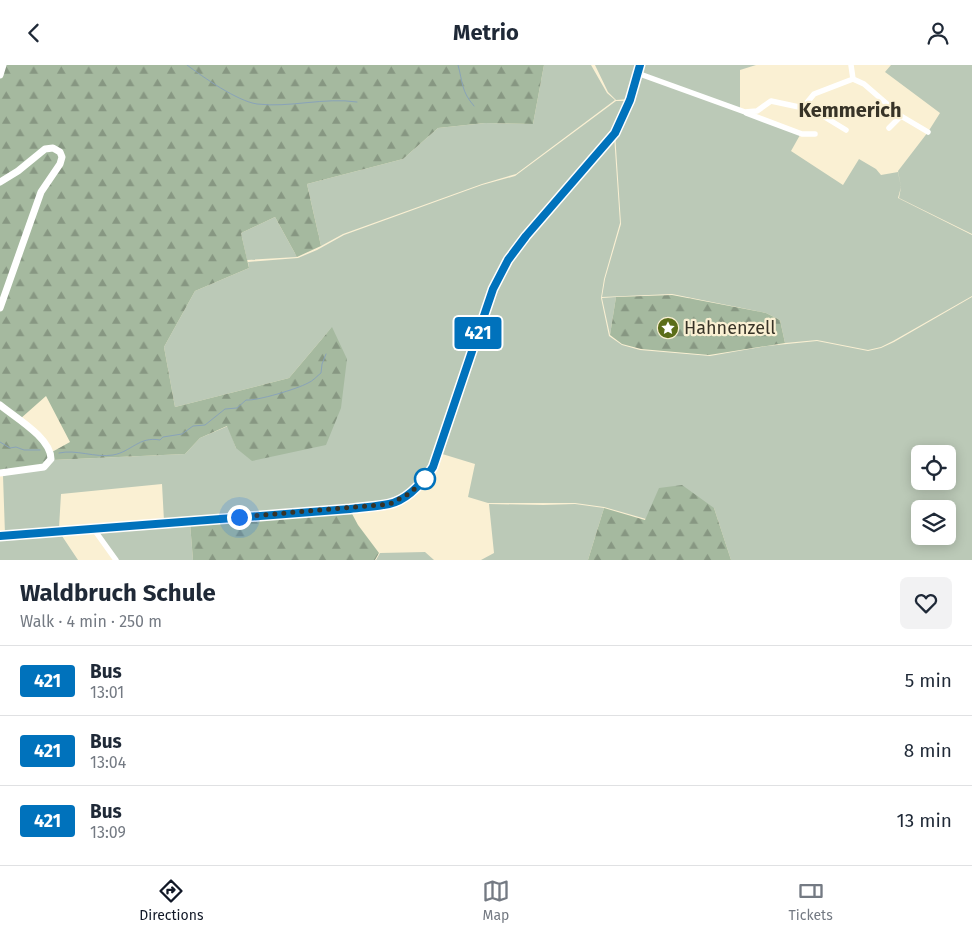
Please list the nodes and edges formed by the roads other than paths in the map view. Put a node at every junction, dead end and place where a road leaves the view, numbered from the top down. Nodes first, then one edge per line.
1 (3, 65) edge
2 (640, 65) edge
3 (851, 65) edge
4 (637, 73) junction
5 (0, 75) edge
6 (853, 79) junction
7 (805, 105) junction
8 (745, 112) junction
9 (900, 116) junction
10 (889, 129) dead end
11 (846, 130) dead end
12 (928, 132) dead end
13 (815, 134) dead end
14 (0, 182) edge
15 (0, 307) edge
16 (0, 405) edge
17 (0, 473) edge
18 (93, 528) junction
19 (0, 536) edge
20 (116, 560) edge

1 - 5 street
2 - 4 street
3 - 6 street
4 - 8 street
4 - 18 street
6 - 7 street
6 - 9 street
7 - 8 street
7 - 11 street
8 - 13 street
9 - 10 street
9 - 12 street
14 - 15 street
16 - 17 street
18 - 19 street
18 - 20 street

